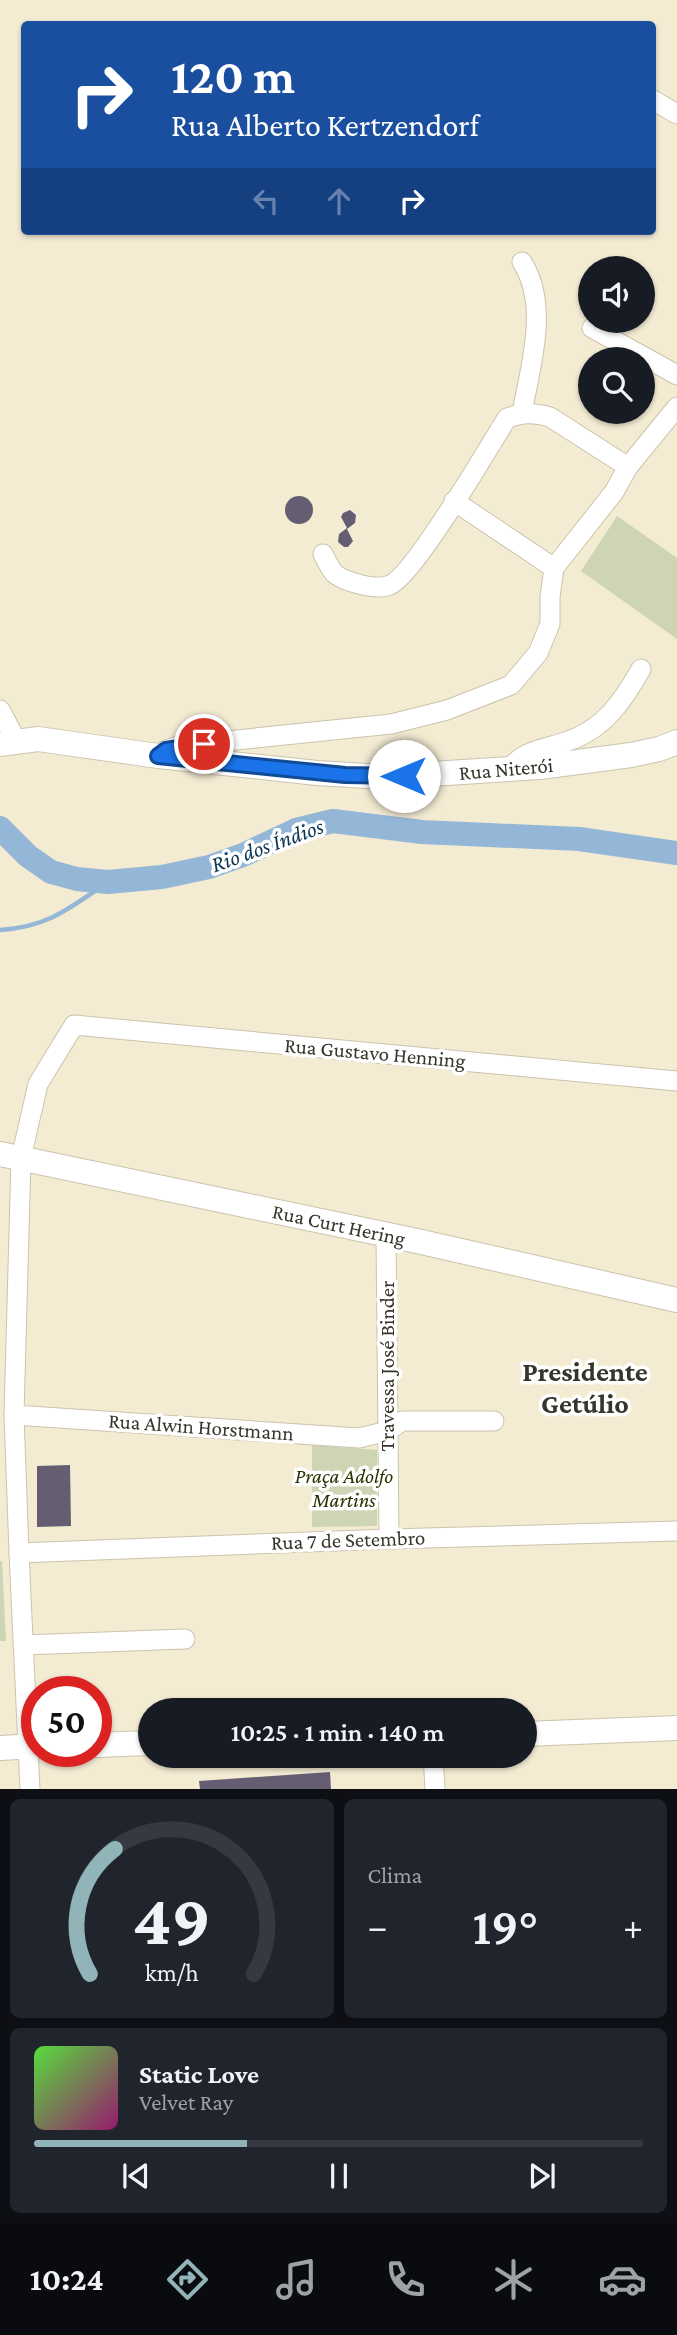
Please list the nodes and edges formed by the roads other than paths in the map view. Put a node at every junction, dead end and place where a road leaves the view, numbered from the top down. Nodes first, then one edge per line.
1 (656, 102) edge
2 (677, 114) edge
3 (522, 262) dead end
4 (601, 333) edge
5 (677, 375) edge
6 (677, 407) edge
7 (522, 413) junction
8 (628, 467) junction
9 (454, 501) junction
10 (323, 554) dead end
11 (554, 568) junction
12 (641, 669) dead end
13 (0, 710) edge
14 (8, 742) edge
15 (677, 742) edge
16 (158, 756) junction
17 (509, 769) junction
18 (677, 1081) edge
19 (10, 1156) edge
20 (386, 1236) junction
21 (677, 1300) edge
22 (14, 1415) junction
23 (494, 1421) dead end
24 (388, 1431) junction
25 (677, 1531) edge
26 (388, 1539) junction
27 (19, 1553) junction
28 (185, 1639) dead end
29 (23, 1645) junction
30 (26, 1676) edge
31 (677, 1728) edge
32 (537, 1734) edge
33 (138, 1743) edge
34 (112, 1744) edge
35 (21, 1747) edge
36 (0, 1748) edge
37 (31, 1767) edge
38 (434, 1768) edge
39 (30, 1789) edge
40 (435, 1789) edge

1 - 2 street
3 - 7 street
4 - 5 street
6 - 8 street
7 - 8 street
7 - 9 street
8 - 11 street
9 - 10 street
9 - 11 street
11 - 16 street
12 - 17 street
13 - 14 street
14 - 16 main road, Rua Niterói
15 - 17 main road, Rua Niterói
16 - 17 main road, Rua Niterói
18 - 19 street, Rua Gustavo Henning
19 - 20 main road, Rua Curt Hering
19 - 22 street
20 - 21 main road, Rua Curt Hering
20 - 24 street, Travessa José Binder
22 - 24 street, Rua Alwin Horstmann
22 - 27 street
23 - 24 street, Rua Alwin Horstmann
24 - 26 street, Travessa José Binder
25 - 26 street, Rua 7 de Setembro
26 - 27 street, Rua 7 de Setembro
27 - 29 street
28 - 29 street
29 - 30 street
31 - 32 main road
33 - 34 main road
35 - 36 main road
37 - 39 street
38 - 40 street

